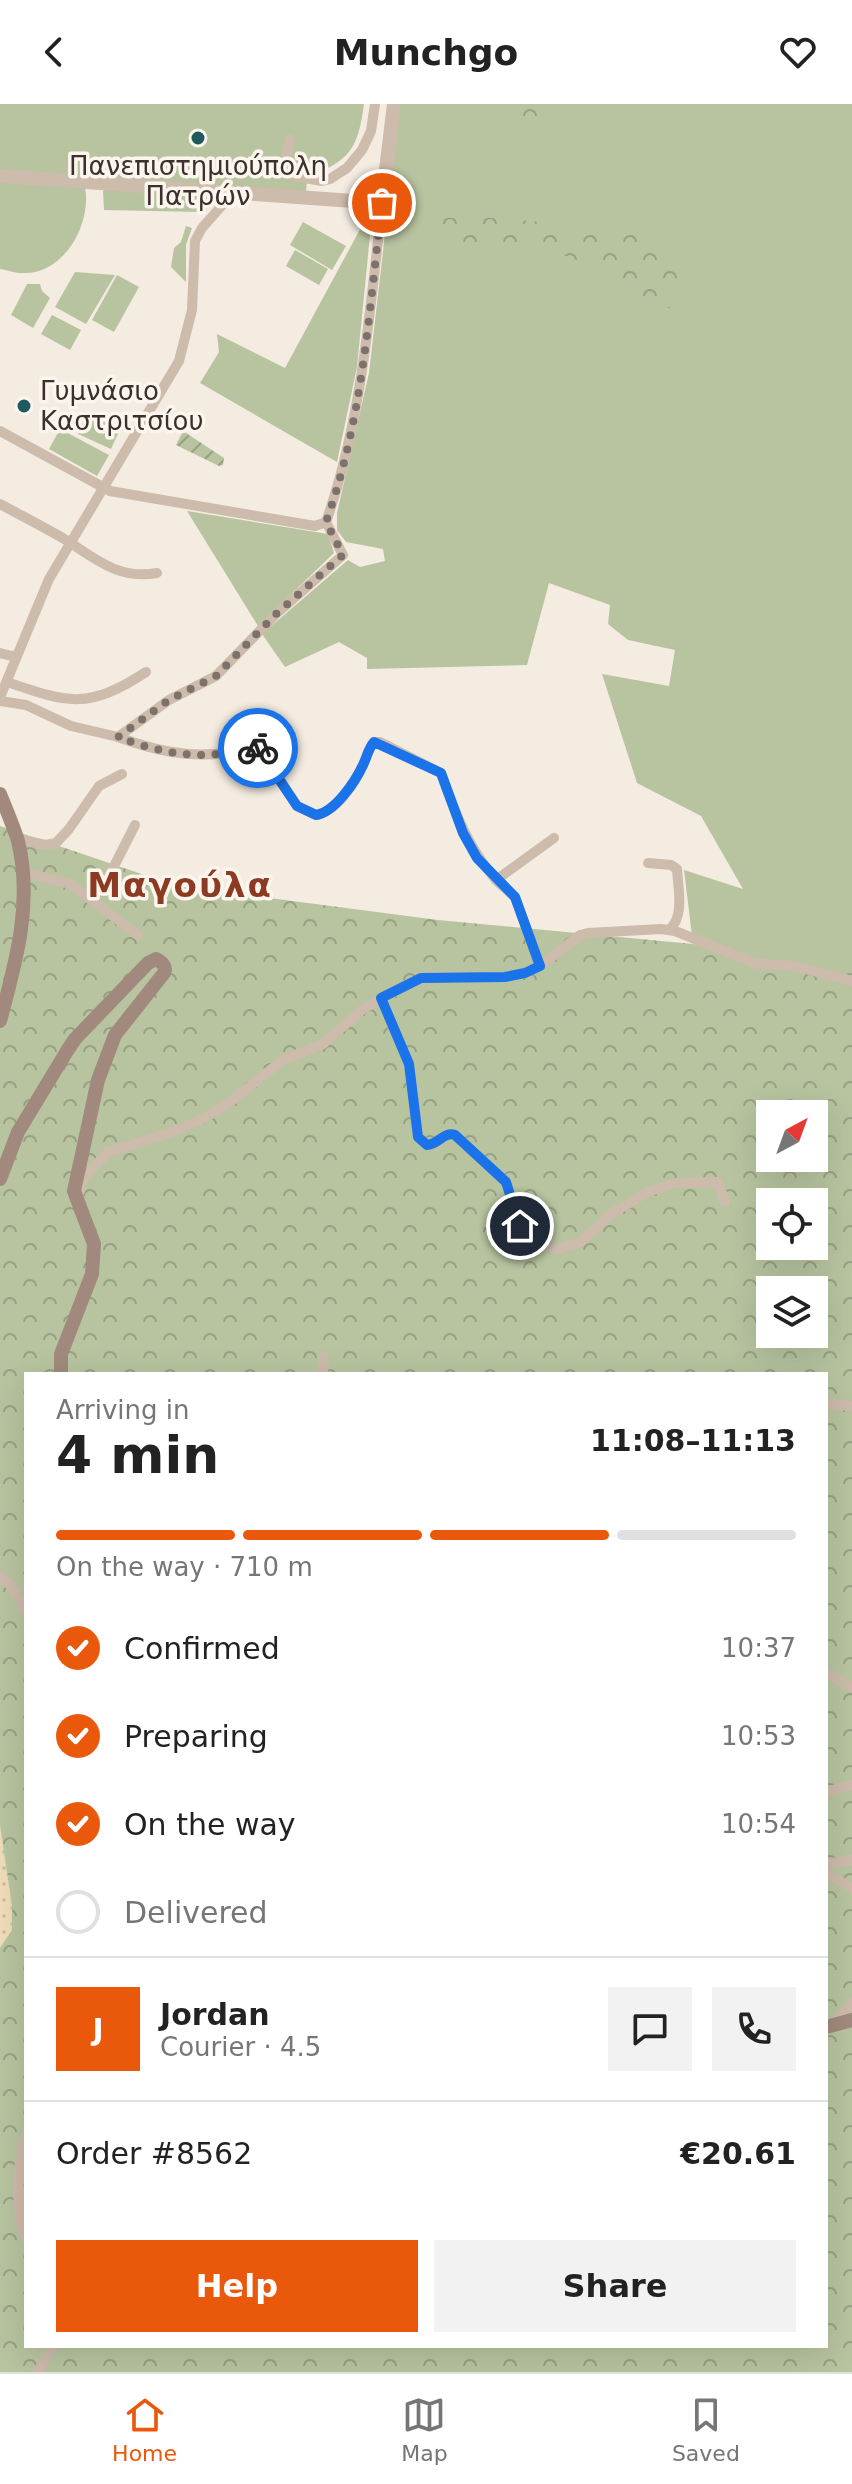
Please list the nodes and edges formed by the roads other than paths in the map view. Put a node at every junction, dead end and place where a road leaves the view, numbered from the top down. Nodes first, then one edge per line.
1 (375, 104) edge
2 (394, 104) edge
3 (290, 139) dead end
4 (0, 176) edge
5 (233, 193) junction
6 (382, 203) junction
7 (0, 431) edge
8 (103, 488) junction
9 (0, 504) edge
10 (326, 522) junction
11 (70, 543) junction
12 (157, 573) dead end
13 (0, 653) edge
14 (16, 657) junction
15 (146, 672) dead end
16 (7, 682) junction
17 (0, 699) edge
18 (118, 737) junction
19 (122, 774) dead end
20 (0, 794) edge
21 (135, 825) dead end
22 (554, 838) dead end
23 (17, 839) junction
24 (648, 863) dead end
25 (22, 872) junction
26 (496, 880) junction
27 (92, 901) junction
28 (669, 930) junction
29 (138, 935) dead end
30 (540, 966) junction
31 (852, 981) edge
32 (381, 998) junction
33 (0, 1021) edge
34 (0, 1179) edge
35 (77, 1201) junction
36 (725, 1202) dead end
37 (324, 1357) dead end
38 (61, 1372) edge
39 (323, 1372) edge
40 (828, 1404) edge
41 (852, 1406) edge
42 (0, 1576) edge
43 (24, 1608) edge
44 (828, 1674) edge
45 (852, 1687) edge
46 (852, 1785) edge
47 (828, 1791) edge
48 (852, 1860) edge
49 (828, 1864) edge
50 (828, 1874) edge
51 (852, 1888) edge
52 (852, 2004) edge
53 (852, 2020) edge
54 (830, 2026) edge
55 (24, 2140) edge
56 (24, 2236) edge
57 (52, 2348) edge
58 (37, 2372) edge

1 - 3 street
2 - 6 street
4 - 5 street
5 - 6 street
5 - 8 street
6 - 10 street
7 - 8 street
8 - 10 street
8 - 11 street
9 - 11 street
10 - 18 street
11 - 12 street
11 - 14 street
13 - 14 street
14 - 16 street
15 - 16 street
16 - 17 street
17 - 18 street
18 - 26 street
19 - 23 street
20 - 23 main road
21 - 27 street
22 - 26 street
23 - 25 main road
24 - 28 street
25 - 27 street
25 - 33 main road
26 - 30 street
27 - 29 street
28 - 30 street
28 - 31 street
30 - 32 street
32 - 35 street
32 - 36 street
34 - 35 main road
35 - 38 main road
37 - 39 street
40 - 41 street
42 - 43 street
44 - 45 street
46 - 47 street
48 - 49 street
50 - 51 street
52 - 54 street
53 - 54 main road
55 - 56 street
57 - 58 street

